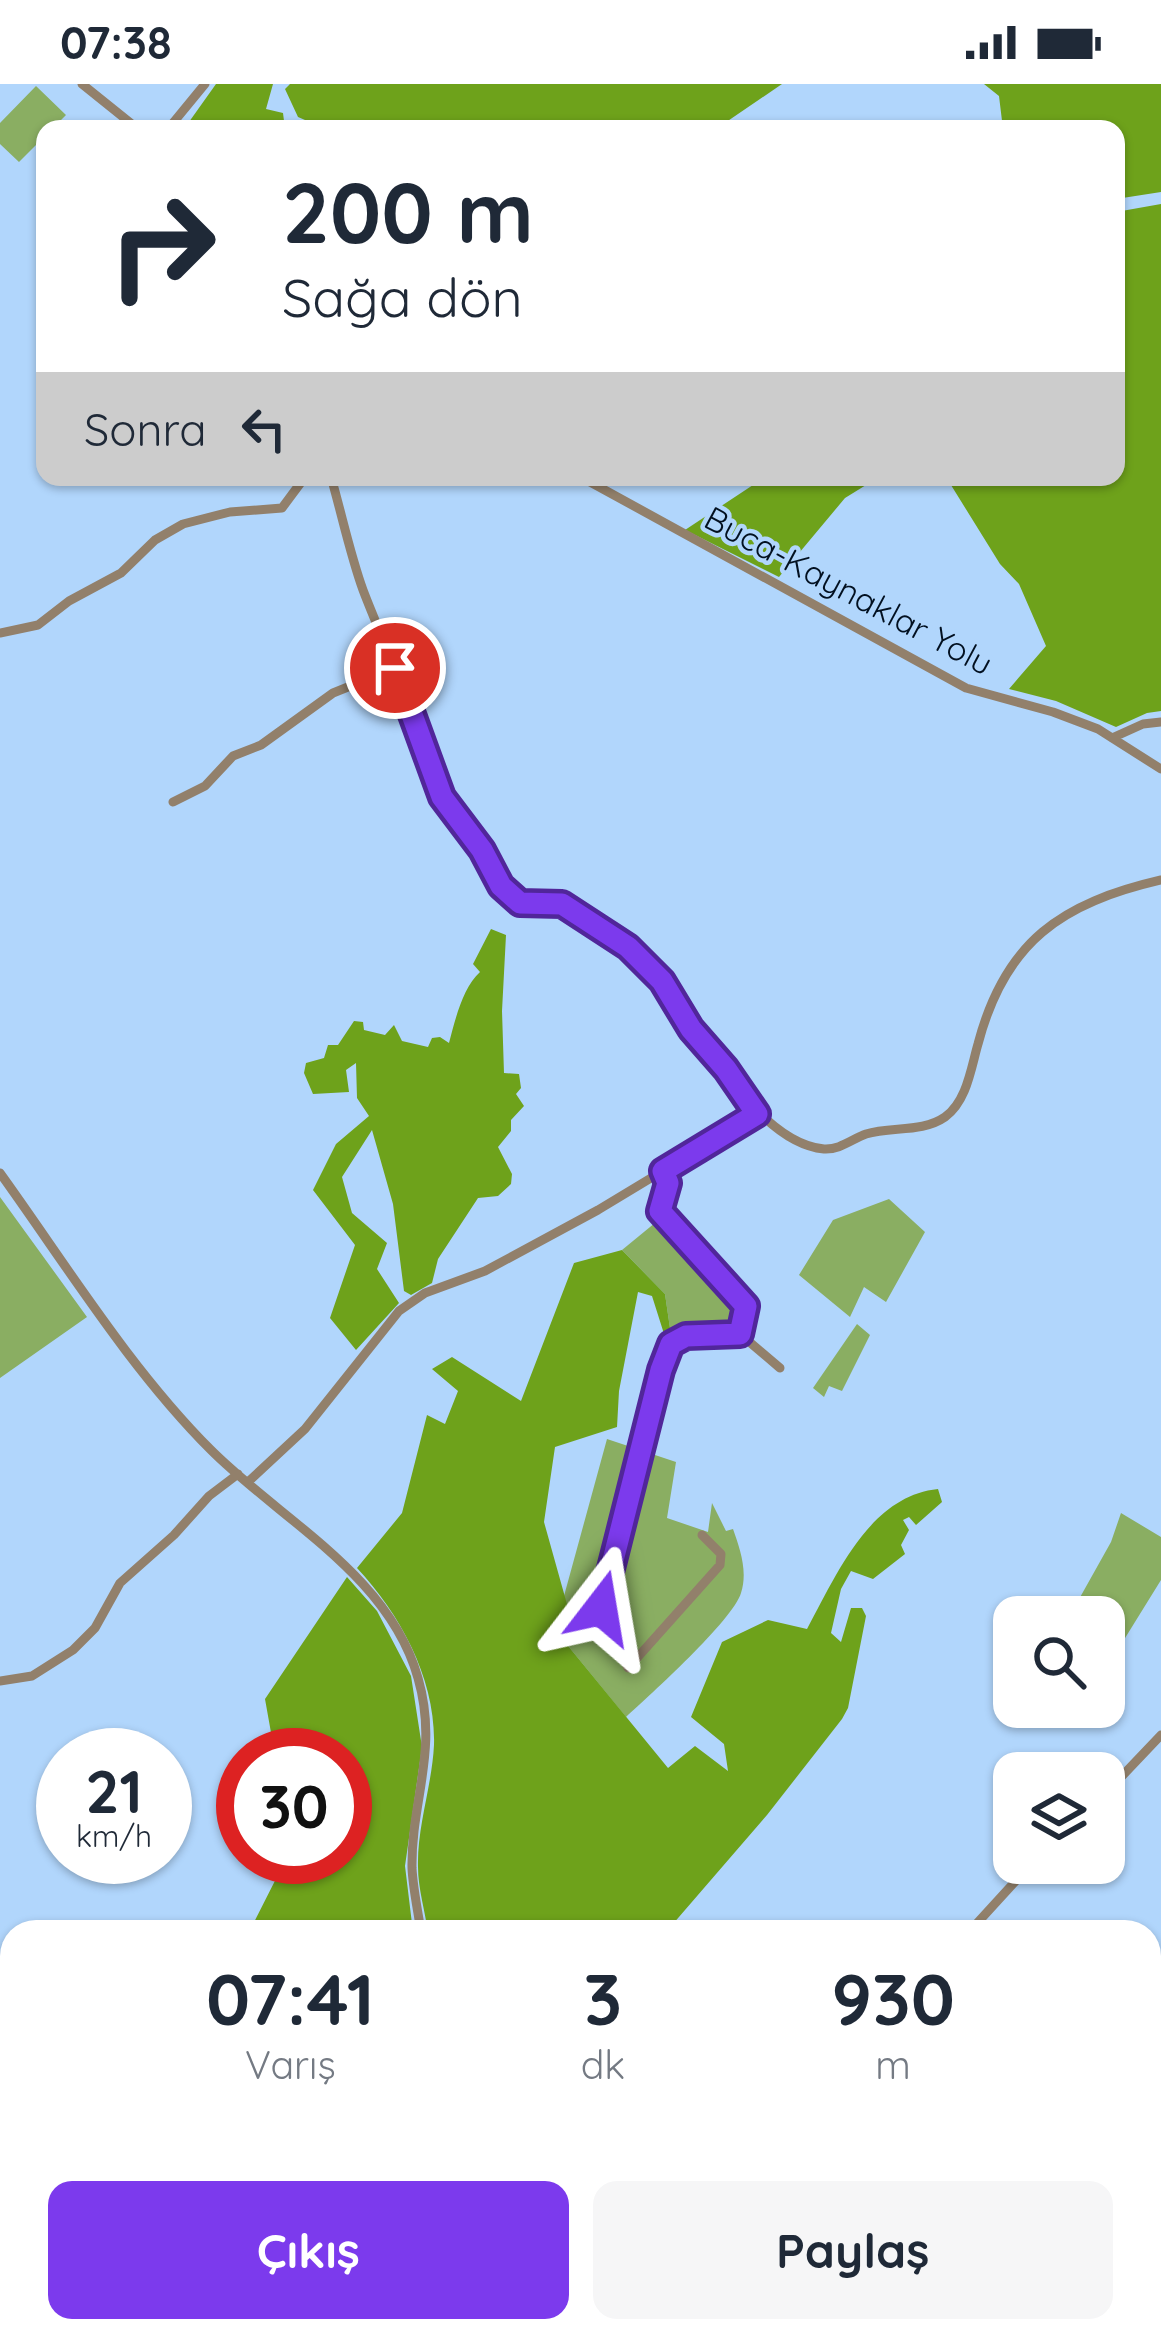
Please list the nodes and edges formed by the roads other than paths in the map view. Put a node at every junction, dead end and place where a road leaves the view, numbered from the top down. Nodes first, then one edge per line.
1 (82, 84) edge
2 (206, 84) edge
3 (127, 120) edge
4 (176, 120) edge
5 (298, 486) edge
6 (334, 486) edge
7 (597, 486) edge
8 (0, 633) edge
9 (395, 668) junction
10 (1161, 722) edge
11 (1112, 738) junction
12 (1161, 769) edge
13 (173, 802) dead end
14 (1161, 880) edge
15 (757, 1114) junction
16 (663, 1171) junction
17 (0, 1173) edge
18 (740, 1334) junction
19 (780, 1368) dead end
20 (238, 1474) junction
21 (248, 1483) junction
22 (702, 1534) dead end
23 (0, 1681) edge
24 (1161, 1736) edge
25 (1125, 1773) edge
26 (1013, 1884) edge
27 (419, 1920) edge
28 (980, 1920) edge

1 - 3 street
2 - 4 street
5 - 8 street
6 - 9 street
7 - 11 street, Buca-Kaynaklar Yolu
9 - 13 street
9 - 15 street
10 - 11 street
11 - 12 street, Buca-Kaynaklar Yolu
14 - 15 street
15 - 16 street
16 - 18 street
16 - 21 street
17 - 20 street
18 - 19 street
18 - 22 street
20 - 21 street
20 - 23 street
21 - 27 street
24 - 25 street
26 - 28 street

